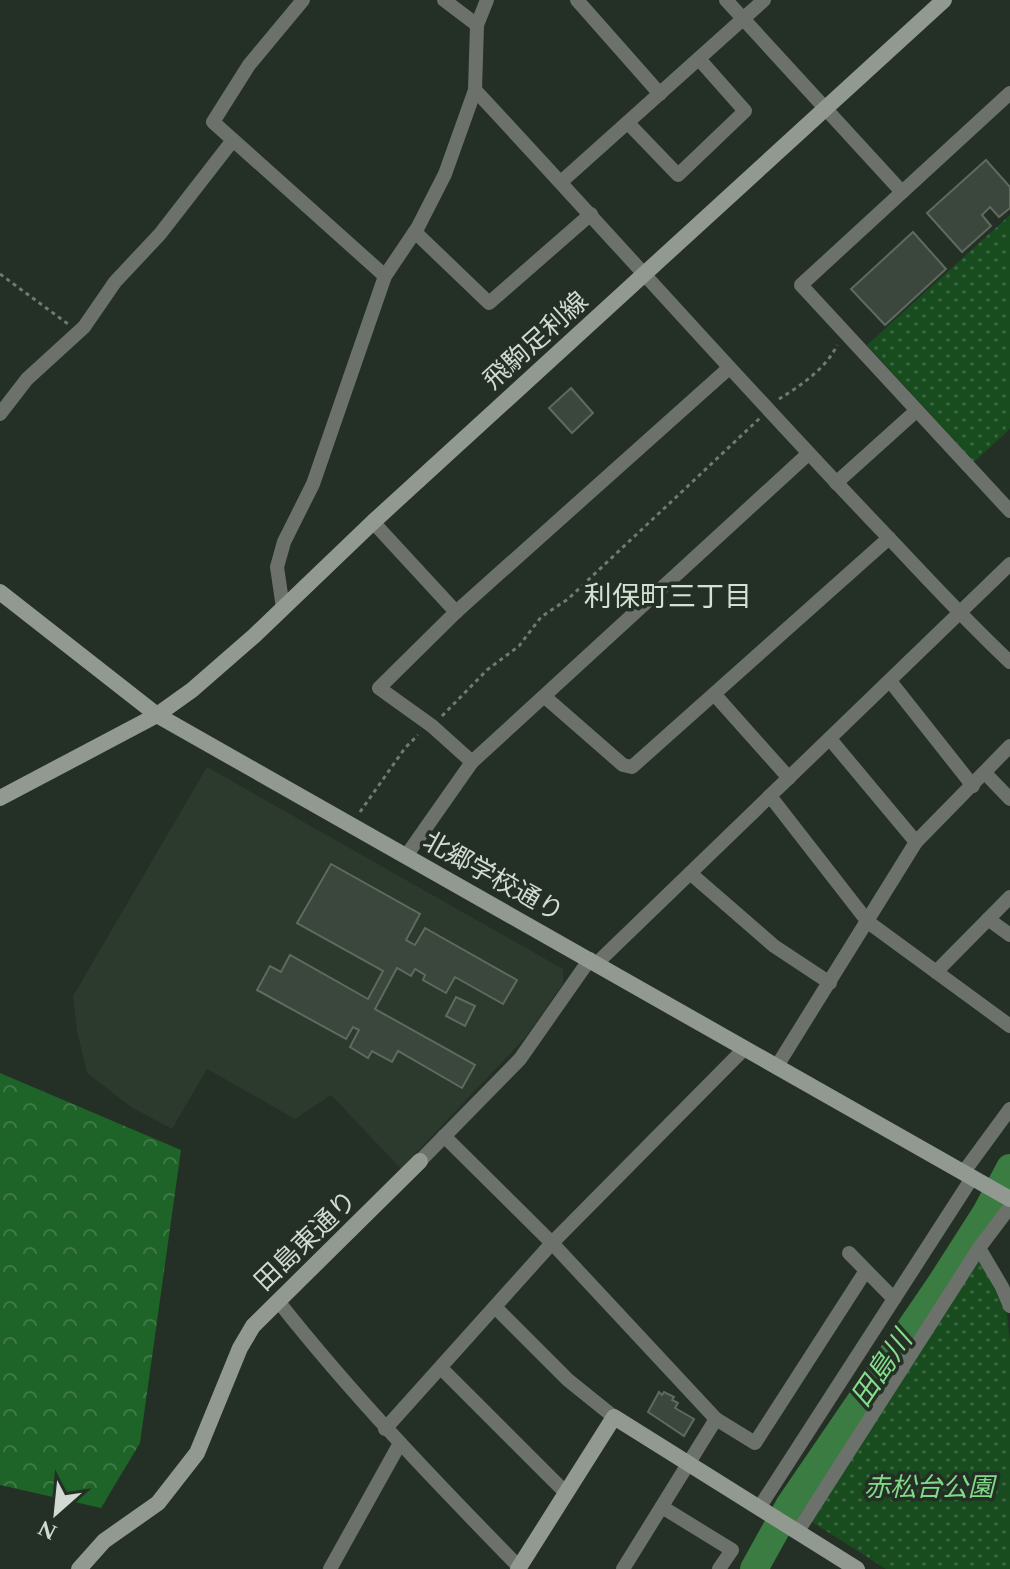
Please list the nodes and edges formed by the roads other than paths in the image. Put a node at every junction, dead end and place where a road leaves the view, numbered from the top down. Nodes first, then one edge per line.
1 (303, 0) edge
2 (444, 0) edge
3 (487, 0) edge
4 (577, 0) edge
5 (726, 0) edge
6 (764, 0) edge
7 (944, 0) edge
8 (743, 19) junction
9 (477, 25) junction
10 (699, 59) junction
11 (475, 90) junction
12 (1010, 93) edge
13 (660, 94) junction
14 (824, 107) junction
15 (628, 123) junction
16 (233, 140) junction
17 (561, 182) junction
18 (902, 192) junction
19 (591, 214) junction
20 (415, 232) junction
21 (645, 274) junction
22 (385, 276) junction
23 (729, 368) junction
24 (916, 411) junction
25 (0, 414) edge
26 (808, 454) junction
27 (836, 483) junction
28 (1010, 511) edge
29 (373, 522) junction
30 (889, 538) junction
31 (1010, 564) edge
32 (0, 592) edge
33 (283, 608) junction
34 (456, 612) junction
35 (959, 614) junction
36 (1010, 662) edge
37 (890, 681) junction
38 (715, 695) junction
39 (545, 697) junction
40 (157, 715) junction
41 (830, 739) junction
42 (1010, 746) edge
43 (472, 762) junction
44 (985, 773) junction
45 (789, 778) junction
46 (973, 786) junction
47 (770, 796) junction
48 (0, 798) edge
49 (1010, 799) edge
50 (916, 842) junction
51 (406, 856) junction
52 (690, 873) junction
53 (1010, 897) edge
54 (988, 919) junction
55 (868, 922) junction
56 (1010, 935) edge
57 (594, 961) junction
58 (936, 972) junction
59 (830, 983) junction
60 (1010, 1026) edge
61 (745, 1048) junction
62 (777, 1066) junction
63 (1010, 1109) edge
64 (444, 1136) junction
65 (420, 1161) joint
66 (971, 1178) junction
67 (1010, 1199) edge
68 (1010, 1207) edge
69 (552, 1243) junction
70 (979, 1248) junction
71 (849, 1253) dead end
72 (865, 1272) junction
73 (894, 1299) junction
74 (278, 1301) junction
75 (1010, 1306) edge
76 (495, 1307) junction
77 (441, 1368) junction
78 (614, 1417) junction
79 (716, 1419) junction
80 (385, 1429) junction
81 (399, 1445) junction
82 (689, 1463) junction
83 (566, 1493) junction
84 (662, 1507) junction
85 (762, 1510) junction
86 (796, 1530) junction
87 (519, 1568) edge
88 (79, 1569) edge
89 (330, 1569) edge
90 (623, 1569) edge
91 (719, 1569) edge
92 (857, 1569) edge

1 - 16 street
2 - 9 street
3 - 9 street
4 - 13 street
5 - 8 street
6 - 8 street
7 - 14 street, 飛駒足利線
8 - 10 street
8 - 14 street
9 - 11 street
10 - 13 street
10 - 15 street
11 - 17 street
11 - 20 street
12 - 18 street
13 - 15 street
14 - 18 street
14 - 21 street, 飛駒足利線
15 - 17 street
16 - 22 street
16 - 25 street
17 - 19 street
18 - 24 street
19 - 20 street
19 - 21 street
20 - 22 street
21 - 23 street
21 - 29 street, 飛駒足利線
22 - 33 street
23 - 26 street
23 - 34 street
24 - 27 street
24 - 28 street
26 - 27 street
26 - 39 street
27 - 30 street
29 - 33 street, 飛駒足利線
29 - 34 street
30 - 35 street
30 - 38 street
31 - 35 street, 田島東通り
32 - 40 street, 北郷学校通り
33 - 40 street, 飛駒足利線
34 - 43 street
35 - 36 street
35 - 37 street, 田島東通り
37 - 41 street, 田島東通り
37 - 46 street
38 - 39 street
38 - 45 street
39 - 43 street
40 - 48 street, 飛駒足利線
40 - 51 street, 北郷学校通り
41 - 45 street, 田島東通り
41 - 50 street
42 - 44 street
43 - 51 street
44 - 46 street
44 - 49 street
45 - 47 street, 田島東通り
46 - 50 street
47 - 52 street, 田島東通り
47 - 55 street
50 - 55 street
51 - 57 street, 北郷学校通り
52 - 57 street, 田島東通り
52 - 59 street
53 - 54 street
54 - 56 street
54 - 58 street
55 - 58 street
55 - 59 street
57 - 61 street, 北郷学校通り
57 - 64 street, 田島東通り
58 - 60 street
59 - 62 street
61 - 62 street, 北郷学校通り
61 - 69 street
62 - 66 street, 北郷学校通り
63 - 66 street
64 - 65 street, 田島東通り
64 - 69 street
65 - 74 street, 田島東通り
66 - 67 street, 北郷学校通り
66 - 73 street
68 - 70 street
69 - 76 street
69 - 79 street
70 - 75 street
70 - 86 street
71 - 72 street
72 - 73 street
72 - 79 street
73 - 85 street
74 - 80 street
74 - 88 street, 田島東通り
76 - 77 street
76 - 78 street
77 - 80 street
77 - 83 street
78 - 82 street
78 - 83 street
79 - 82 street
80 - 81 street
81 - 87 street
81 - 89 street
82 - 84 street
82 - 85 street
83 - 87 street
84 - 90 street
84 - 91 street
85 - 86 street
86 - 92 street

